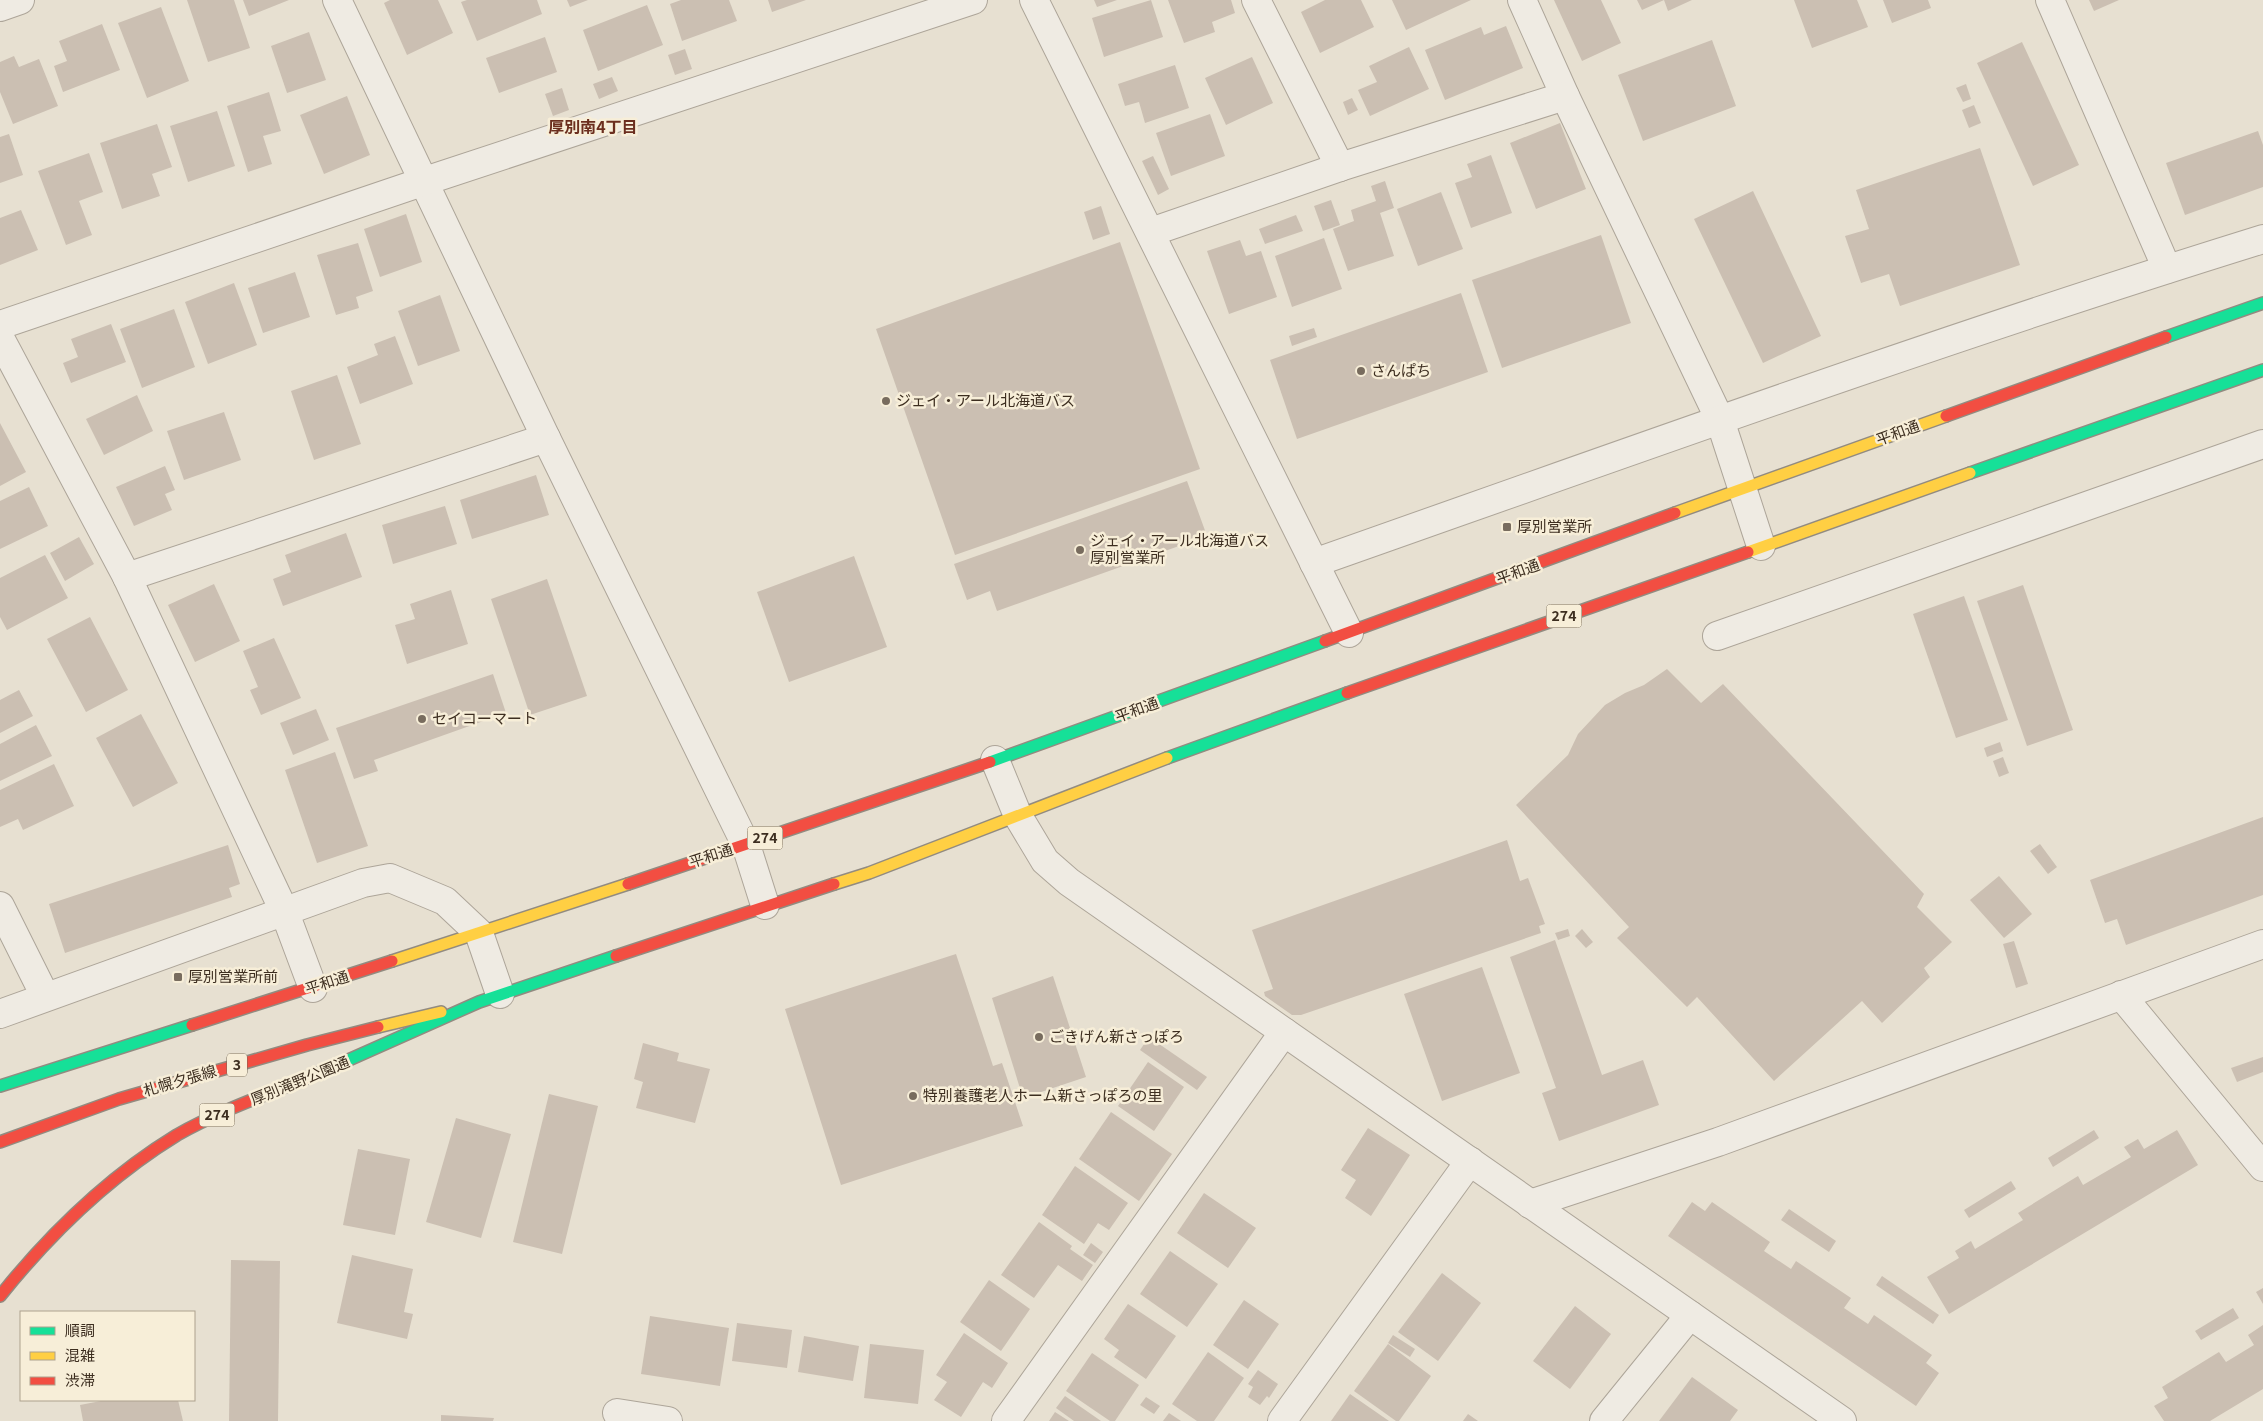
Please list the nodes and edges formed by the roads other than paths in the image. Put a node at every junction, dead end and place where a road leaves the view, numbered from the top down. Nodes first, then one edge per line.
1 (20, 0) edge
2 (337, 0) edge
3 (973, 0) edge
4 (1034, 0) edge
5 (1256, 0) edge
6 (1522, 0) edge
7 (2050, 0) edge
8 (0, 7) edge
9 (1565, 96) junction
10 (1340, 167) junction
11 (425, 181) junction
12 (1151, 232) junction
13 (2263, 239) edge
14 (2167, 269) junction
15 (2263, 302) edge
16 (0, 324) edge
17 (0, 338) edge
18 (2263, 370) edge
19 (1720, 420) junction
20 (546, 438) junction
21 (2263, 444) edge
22 (1743, 488) junction
23 (1761, 546) junction
24 (1314, 563) junction
25 (127, 577) junction
26 (1349, 633) junction
27 (1717, 636) dead end
28 (995, 760) junction
29 (1018, 816) junction
30 (746, 845) junction
31 (764, 905) junction
32 (0, 906) edge
33 (285, 913) junction
34 (479, 933) junction
35 (2263, 944) edge
36 (313, 988) junction
37 (2121, 995) junction
38 (45, 996) junction
39 (490, 998) junction
40 (0, 1014) edge
41 (1284, 1032) junction
42 (0, 1086) edge
43 (0, 1142) edge
44 (1470, 1161) junction
45 (2263, 1167) edge
46 (1530, 1204) junction
47 (0, 1296) edge
48 (1690, 1315) junction
49 (617, 1413) dead end
50 (668, 1421) edge
51 (1006, 1421) edge
52 (1282, 1421) edge
53 (1604, 1421) edge
54 (1842, 1421) edge

1 - 8 street
2 - 11 street
3 - 11 street
4 - 12 street
5 - 10 street
6 - 9 street
7 - 14 street
9 - 10 street
9 - 19 street
10 - 12 street
11 - 16 street
11 - 20 street
12 - 24 street
13 - 14 street
14 - 19 street
15 - 22 main road, 平和通 / 274
17 - 25 street
18 - 23 main road, 274
19 - 22 street
19 - 24 street
20 - 25 street
20 - 30 street
21 - 27 street
22 - 23 street
22 - 26 main road, 平和通 / 274
23 - 29 main road, 274
24 - 26 street
25 - 33 street
26 - 28 main road, 平和通 / 274
28 - 29 street
28 - 30 main road, 平和通 / 274
29 - 31 main road, 274
29 - 41 street
30 - 31 street
30 - 34 main road, 平和通 / 274
31 - 39 main road, 274
32 - 38 street
33 - 34 street
33 - 36 street
33 - 38 street
34 - 36 main road, 平和通 / 274
34 - 39 street
35 - 37 street
36 - 42 main road, 平和通 / 274
37 - 45 street
37 - 46 street
38 - 40 street
39 - 43 main road, 札幌夕張線 / 3
39 - 47 main road, 厚別滝野公園通 / 274
41 - 44 street
41 - 51 street
44 - 46 street
44 - 52 street
46 - 48 street
48 - 53 street
48 - 54 street
49 - 50 street

